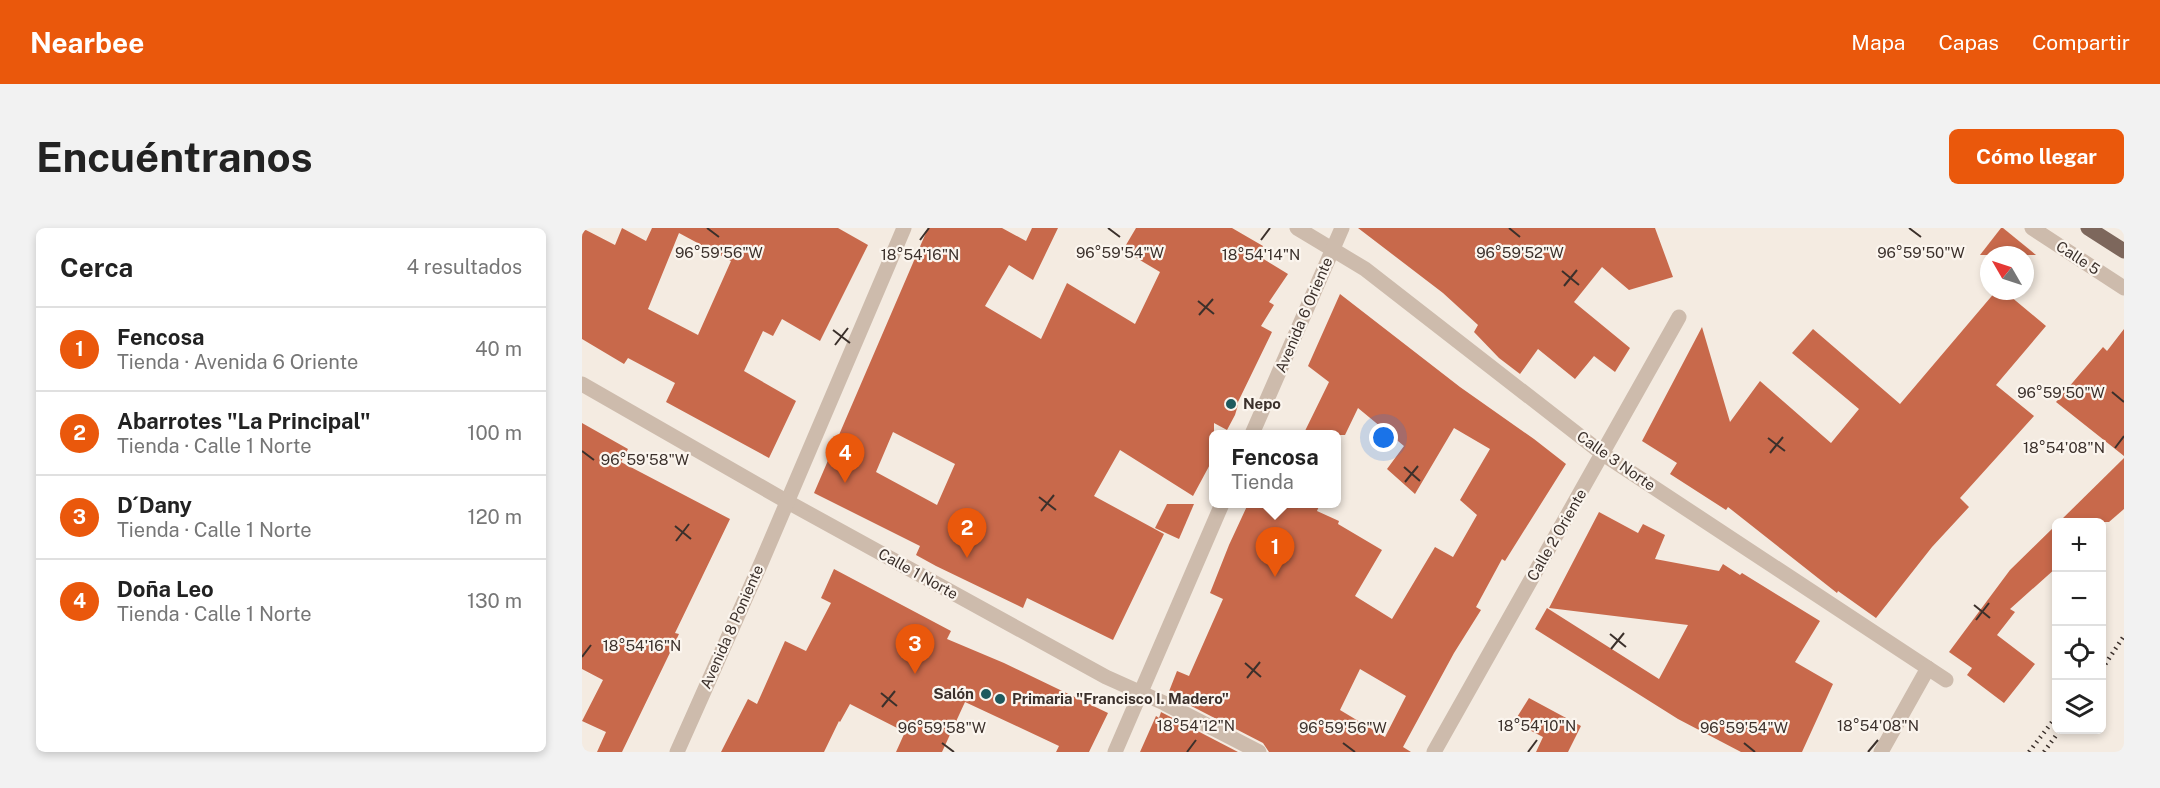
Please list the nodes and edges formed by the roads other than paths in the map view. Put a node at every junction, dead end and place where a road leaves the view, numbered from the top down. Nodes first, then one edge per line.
1 (904, 228) edge
2 (1297, 228) edge
3 (1342, 228) edge
4 (2032, 228) edge
5 (2088, 228) edge
6 (1333, 249) junction
7 (2124, 251) edge
8 (2124, 288) edge
9 (1679, 317) dead end
10 (582, 384) edge
11 (1254, 430) edge
12 (1603, 454) junction
13 (786, 501) junction
14 (1220, 508) edge
15 (1928, 668) junction
16 (1946, 680) dead end
17 (1140, 692) junction
18 (677, 752) edge
19 (1115, 752) edge
20 (1259, 752) edge
21 (1434, 752) edge
22 (1881, 752) edge

1 - 13 street, Avenida 8 Poniente
2 - 6 street, Calle 3 Norte
3 - 6 street, Avenida 6 Oriente
4 - 8 street, Calle 5
5 - 7 main road
6 - 11 street, Avenida 6 Oriente
6 - 12 street, Calle 3 Norte
9 - 12 street, Calle 2 Oriente
10 - 13 street, Calle 1 Norte
12 - 15 street, Calle 3 Norte
12 - 21 street, Calle 2 Oriente
13 - 17 street, Calle 1 Norte
13 - 18 street, Avenida 8 Poniente
14 - 17 street
15 - 16 street, Calle 3 Norte
15 - 22 street
17 - 19 street
17 - 20 street, Calle 1 Norte

